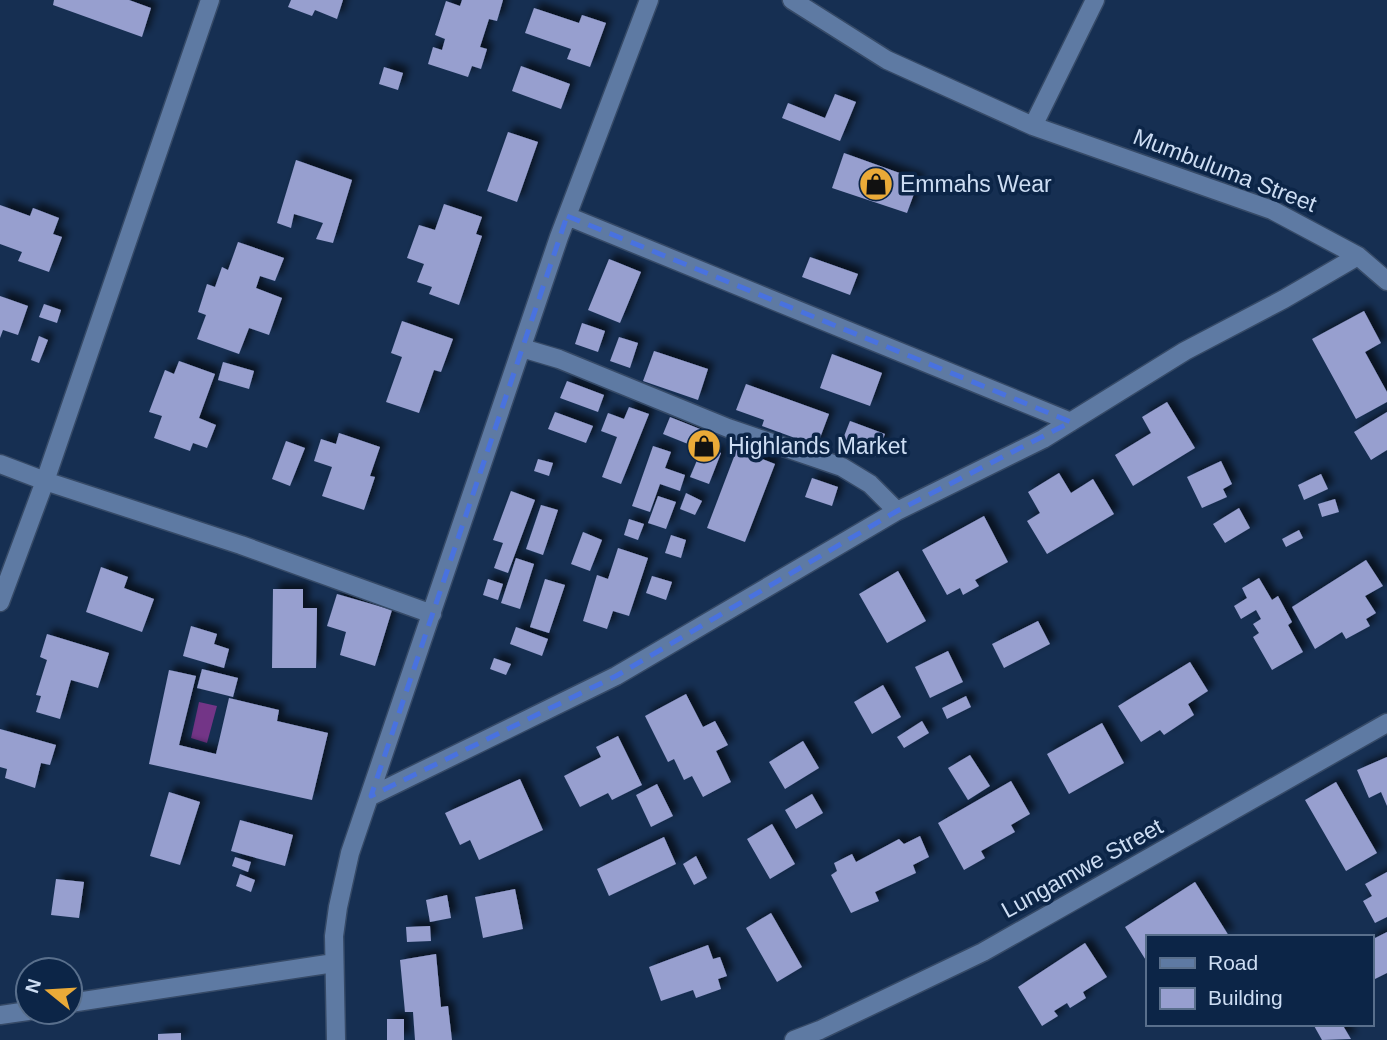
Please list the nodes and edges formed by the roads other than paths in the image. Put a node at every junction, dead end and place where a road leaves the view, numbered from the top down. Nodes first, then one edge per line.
1 (210, 0) edge
2 (649, 0) edge
3 (792, 0) edge
4 (1095, 0) edge
5 (1033, 126) junction
6 (567, 216) junction
7 (1359, 256) junction
8 (1387, 281) edge
9 (522, 348) junction
10 (1071, 422) junction
11 (0, 464) edge
12 (46, 481) junction
13 (897, 511) junction
14 (0, 602) edge
15 (432, 614) junction
16 (1387, 723) edge
17 (370, 796) junction
18 (334, 963) junction
19 (84, 1001) edge
20 (336, 1040) edge
21 (794, 1040) edge

1 - 12 street
2 - 6 street
3 - 5 street, Mumbuluma Street
4 - 5 street
5 - 7 street, Mumbuluma Street
6 - 9 street
6 - 10 street
7 - 8 street, Mumbuluma Street
7 - 10 street
9 - 13 street
9 - 15 street
10 - 13 street
11 - 12 street
12 - 14 street
12 - 15 street
13 - 17 street
15 - 17 street
16 - 21 street, Lungamwe Street
17 - 18 street
18 - 19 street
18 - 20 street

